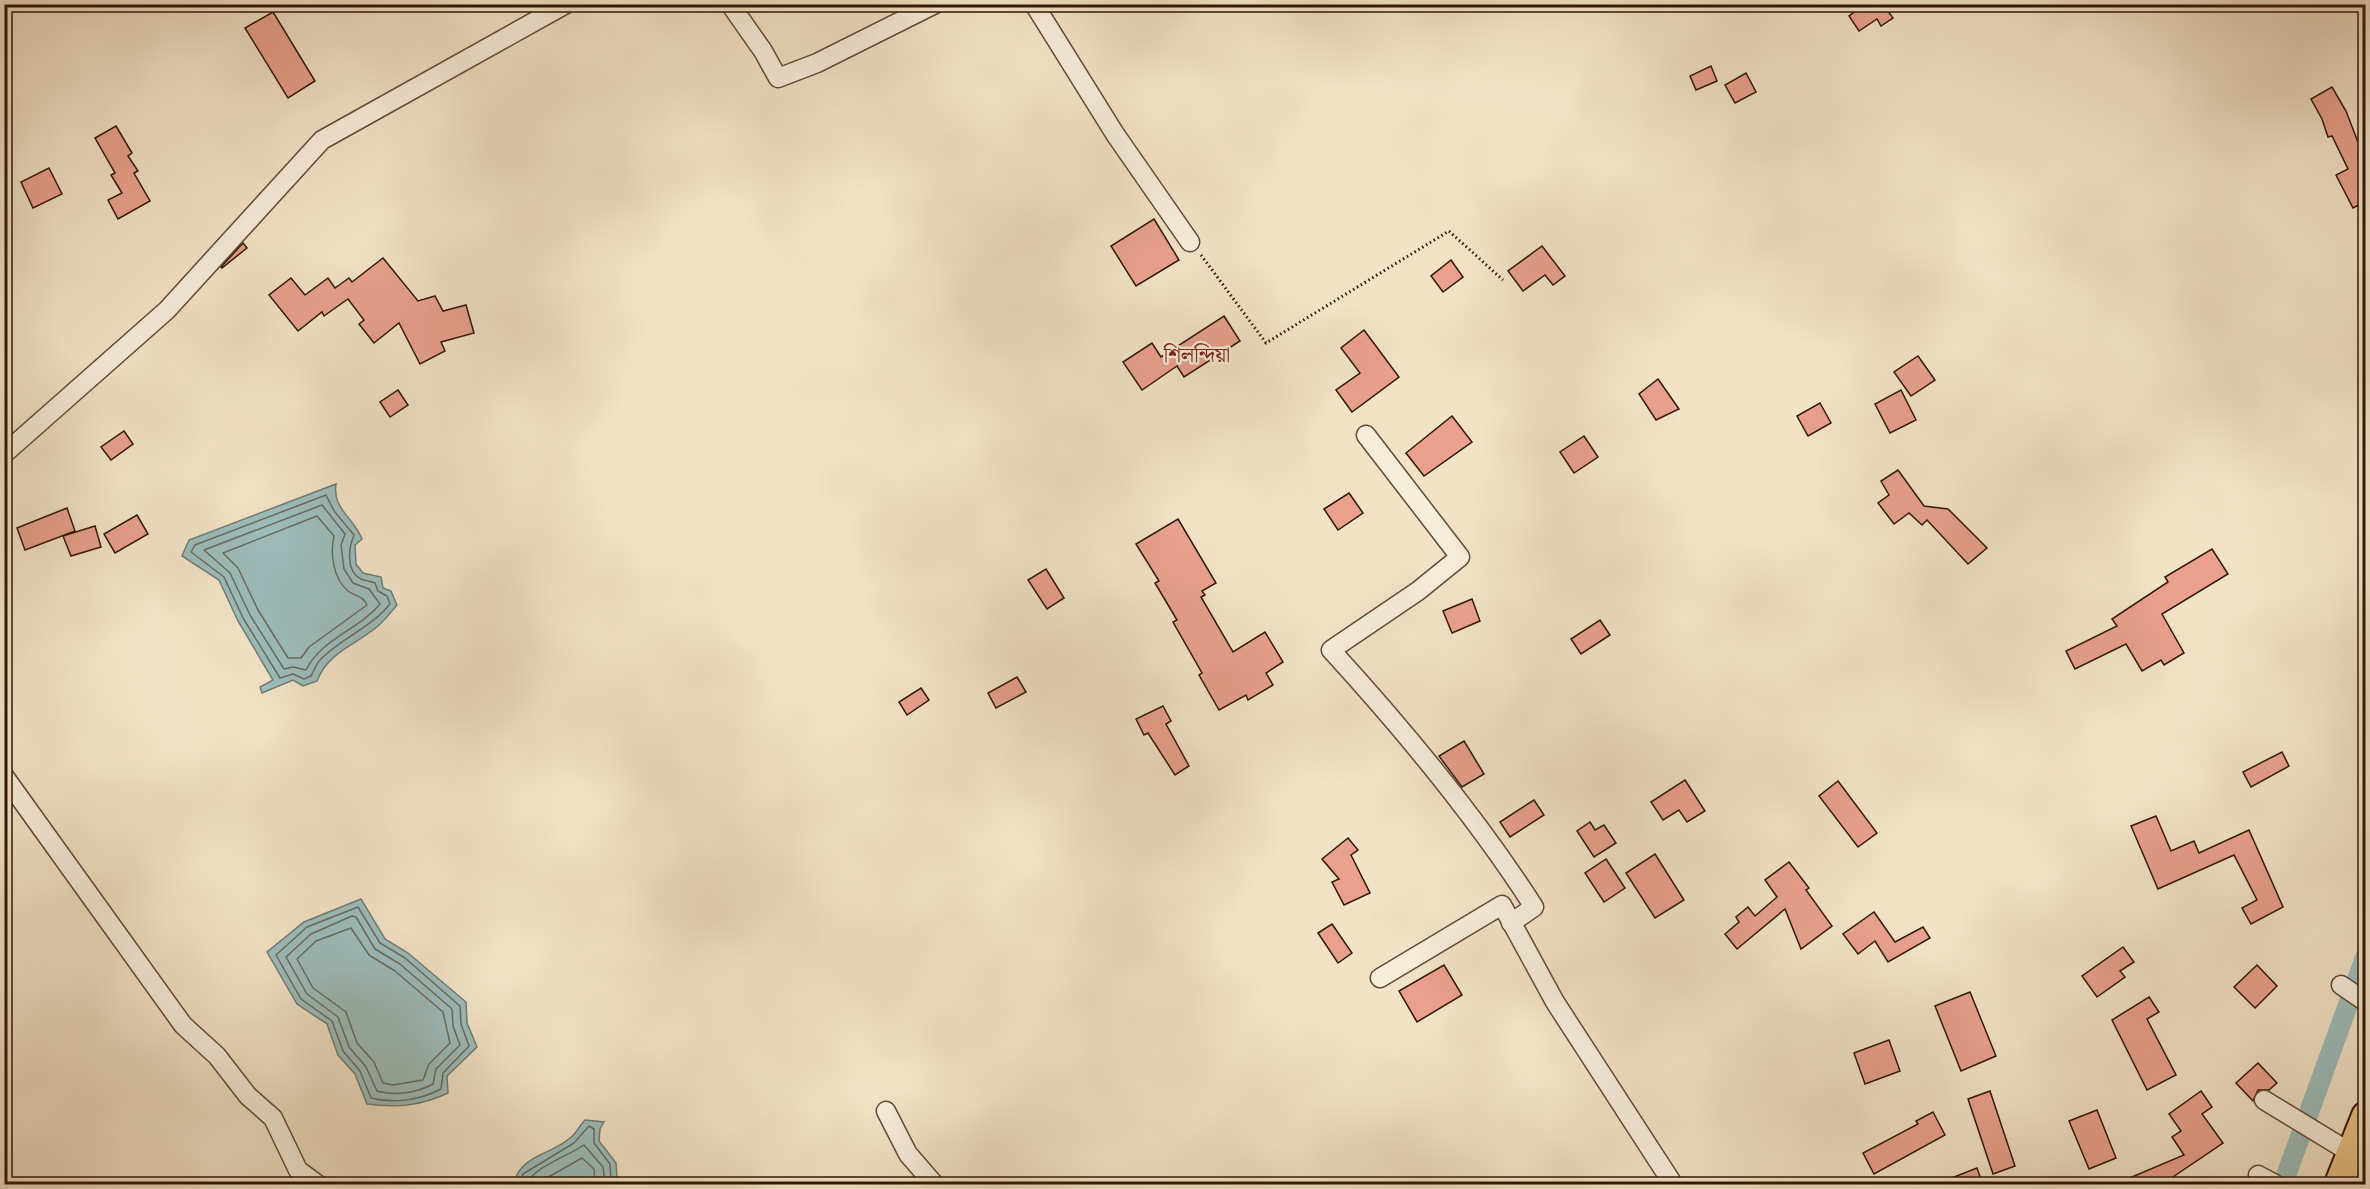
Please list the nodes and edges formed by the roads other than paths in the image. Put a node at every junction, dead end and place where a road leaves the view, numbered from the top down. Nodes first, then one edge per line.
1 (566, 4) edge
2 (730, 4) edge
3 (935, 4) edge
4 (1034, 4) edge
5 (1190, 242) road end
6 (1366, 435) dead end
7 (4, 454) edge
8 (4, 777) edge
9 (1511, 922) junction
10 (1380, 978) dead end
11 (2341, 985) dead end
12 (2366, 1002) edge
13 (2264, 1100) dead end
14 (885, 1111) dead end
15 (2366, 1116) edge
16 (2351, 1153) junction
17 (2258, 1175) dead end
18 (317, 1185) edge
19 (934, 1185) edge
20 (1673, 1185) edge
21 (2275, 1185) edge
22 (2339, 1185) edge

1 - 7 street
2 - 3 street
4 - 5 street
6 - 9 street
8 - 18 street
9 - 10 street
9 - 20 street
11 - 12 street
13 - 16 street
14 - 19 street
15 - 16 main road
16 - 22 main road
17 - 21 street

